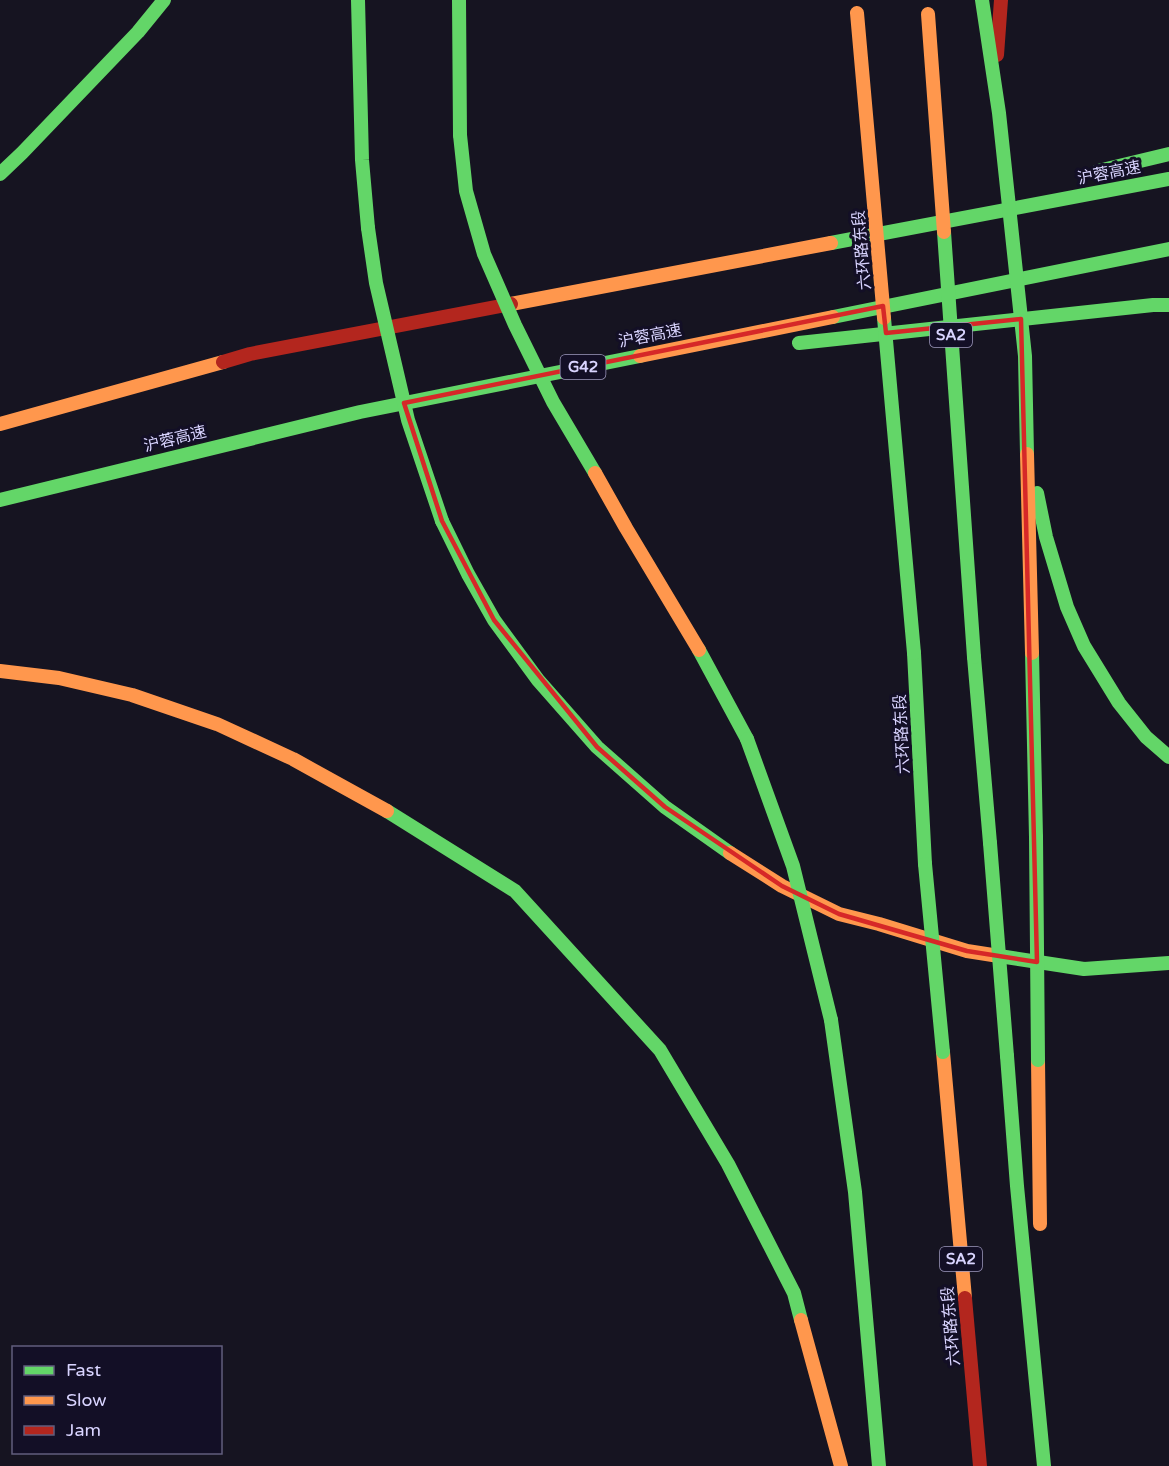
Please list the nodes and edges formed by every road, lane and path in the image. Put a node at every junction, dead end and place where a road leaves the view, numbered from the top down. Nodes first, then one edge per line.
1 (164, 0) edge
2 (358, 0) edge
3 (459, 0) edge
4 (982, 0) edge
5 (1001, 3) edge
6 (856, 6) edge
7 (927, 7) edge
8 (995, 84) junction
9 (1169, 154) edge
10 (0, 174) edge
11 (1088, 174) dead end
12 (1169, 179) edge
13 (1019, 191) dead end
14 (996, 196) dead end
15 (961, 205) dead end
16 (1169, 249) edge
17 (706, 267) junction
18 (1169, 305) edge
19 (784, 344) dead end
20 (749, 348) dead end
21 (594, 365) junction
22 (0, 424) edge
23 (1027, 445) junction
24 (0, 500) edge
25 (0, 671) edge
26 (1169, 757) edge
27 (1169, 963) edge
28 (1040, 1239) dead end
29 (1040, 1287) dead end
30 (1042, 1442) junction
31 (841, 1466) edge
32 (879, 1466) edge
33 (980, 1466) edge
34 (1044, 1466) edge

1 - 10 highway
2 - 27 highway, bridge
3 - 32 highway, bridge
4 - 8 highway, bridge
5 - 8 highway, bridge
6 - 33 highway, 六环路东段 / SA2, bridge
7 - 30 highway, SA2, bridge
8 - 23 highway, bridge
9 - 11 highway
12 - 17 highway, 沪蓉高速
13 - 14 highway
15 - 17 highway
16 - 21 highway, 沪蓉高速 / G42
17 - 22 highway, 沪蓉高速
18 - 19 highway
20 - 21 highway
21 - 24 highway, 沪蓉高速 / G42
23 - 26 highway, bridge
23 - 28 highway, bridge
25 - 31 highway
29 - 30 highway
30 - 34 highway, SA2

